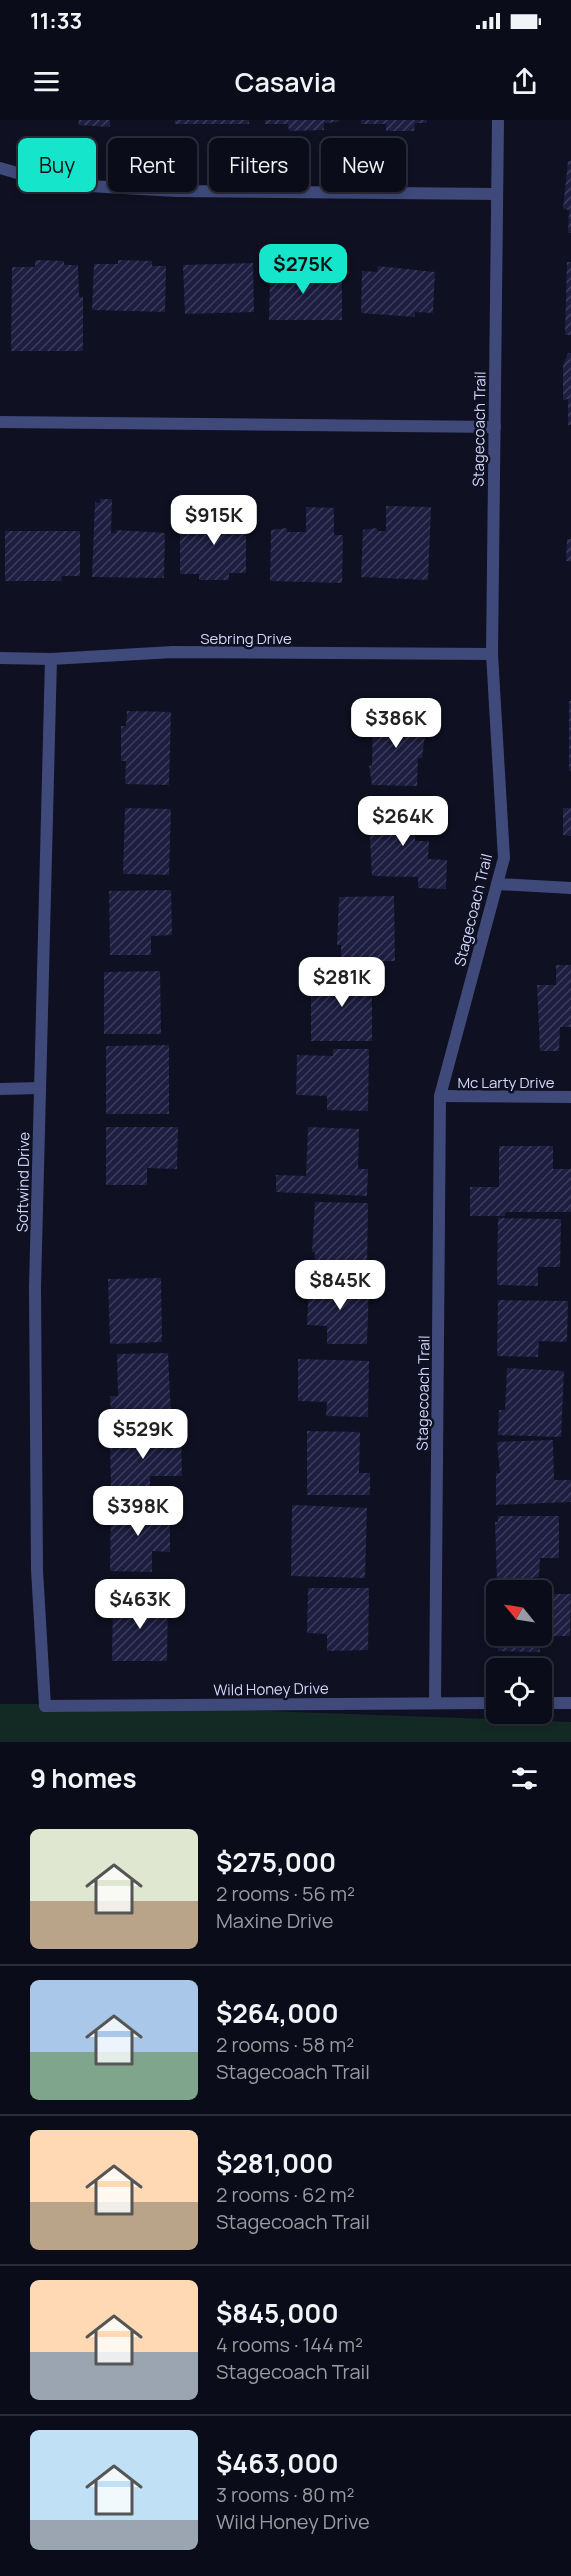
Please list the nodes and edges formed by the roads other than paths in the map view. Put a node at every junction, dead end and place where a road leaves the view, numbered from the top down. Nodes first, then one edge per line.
1 (498, 120) edge
2 (0, 168) edge
3 (497, 194) junction
4 (0, 422) edge
5 (495, 427) junction
6 (492, 654) junction
7 (0, 658) edge
8 (51, 659) junction
9 (497, 884) junction
10 (571, 888) edge
11 (40, 1088) junction
12 (0, 1089) edge
13 (440, 1096) junction
14 (571, 1097) edge
15 (435, 1702) junction
16 (486, 1703) edge
17 (552, 1703) edge
18 (571, 1703) edge
19 (45, 1706) joint

1 - 3 street, Stagecoach Trail
2 - 3 street
3 - 5 street, Stagecoach Trail
4 - 5 street
5 - 6 street, Stagecoach Trail
6 - 8 street, Sebring Drive
6 - 9 street, Stagecoach Trail
7 - 8 street, Sebring Drive
8 - 11 street, Softwind Drive
9 - 10 street
9 - 13 street, Stagecoach Trail
11 - 12 street
11 - 19 street, Softwind Drive
13 - 14 street, Mc Larty Drive
13 - 15 street, Stagecoach Trail
15 - 16 street, Wild Honey Drive
15 - 19 street, Wild Honey Drive
17 - 18 street

